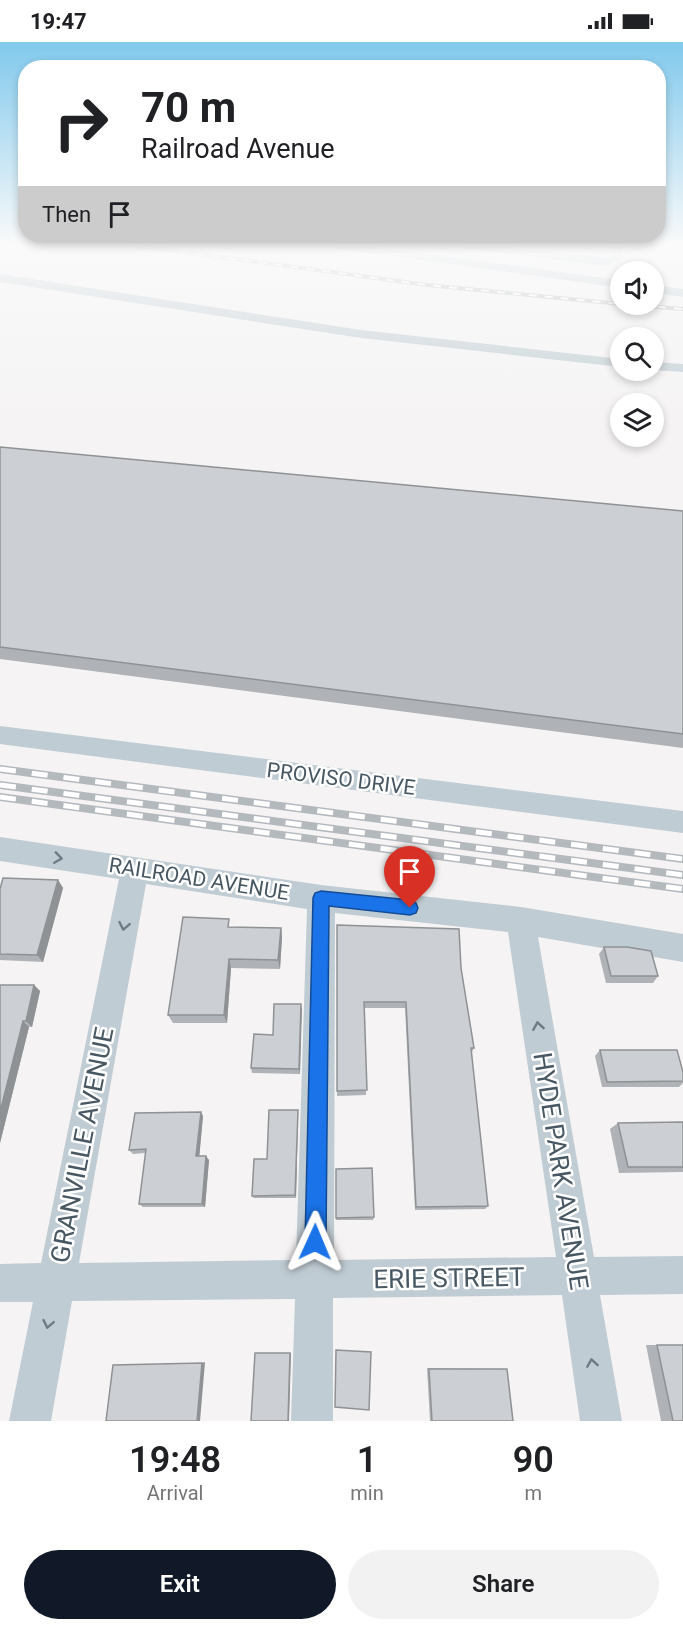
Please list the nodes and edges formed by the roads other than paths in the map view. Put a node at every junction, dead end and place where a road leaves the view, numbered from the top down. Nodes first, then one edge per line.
1 (202, 309) edge
2 (610, 362) edge
3 (664, 367) edge
4 (683, 368) edge
5 (0, 735) edge
6 (683, 822) edge
7 (0, 849) edge
8 (135, 869) junction
9 (321, 898) junction
10 (521, 920) junction
11 (683, 948) edge
12 (683, 1275) edge
13 (578, 1276) junction
14 (315, 1280) junction
15 (56, 1282) junction
16 (0, 1283) edge
17 (30, 1421) edge
18 (312, 1421) edge
19 (602, 1421) edge

1 - 2 street
3 - 4 street
5 - 6 street, PROVISO DRIVE
7 -> 8 street, RAILROAD AVENUE
8 - 9 street, RAILROAD AVENUE
8 -> 15 street, GRANVILLE AVENUE
9 - 10 street, RAILROAD AVENUE
9 - 14 street
10 - 11 street, RAILROAD AVENUE
13 -> 10 street, HYDE PARK AVENUE
12 - 13 street, ERIE STREET
13 - 14 street, ERIE STREET
19 -> 13 street, HYDE PARK AVENUE
14 - 15 street, ERIE STREET
14 - 18 street
15 - 16 street, ERIE STREET
15 -> 17 street, GRANVILLE AVENUE

